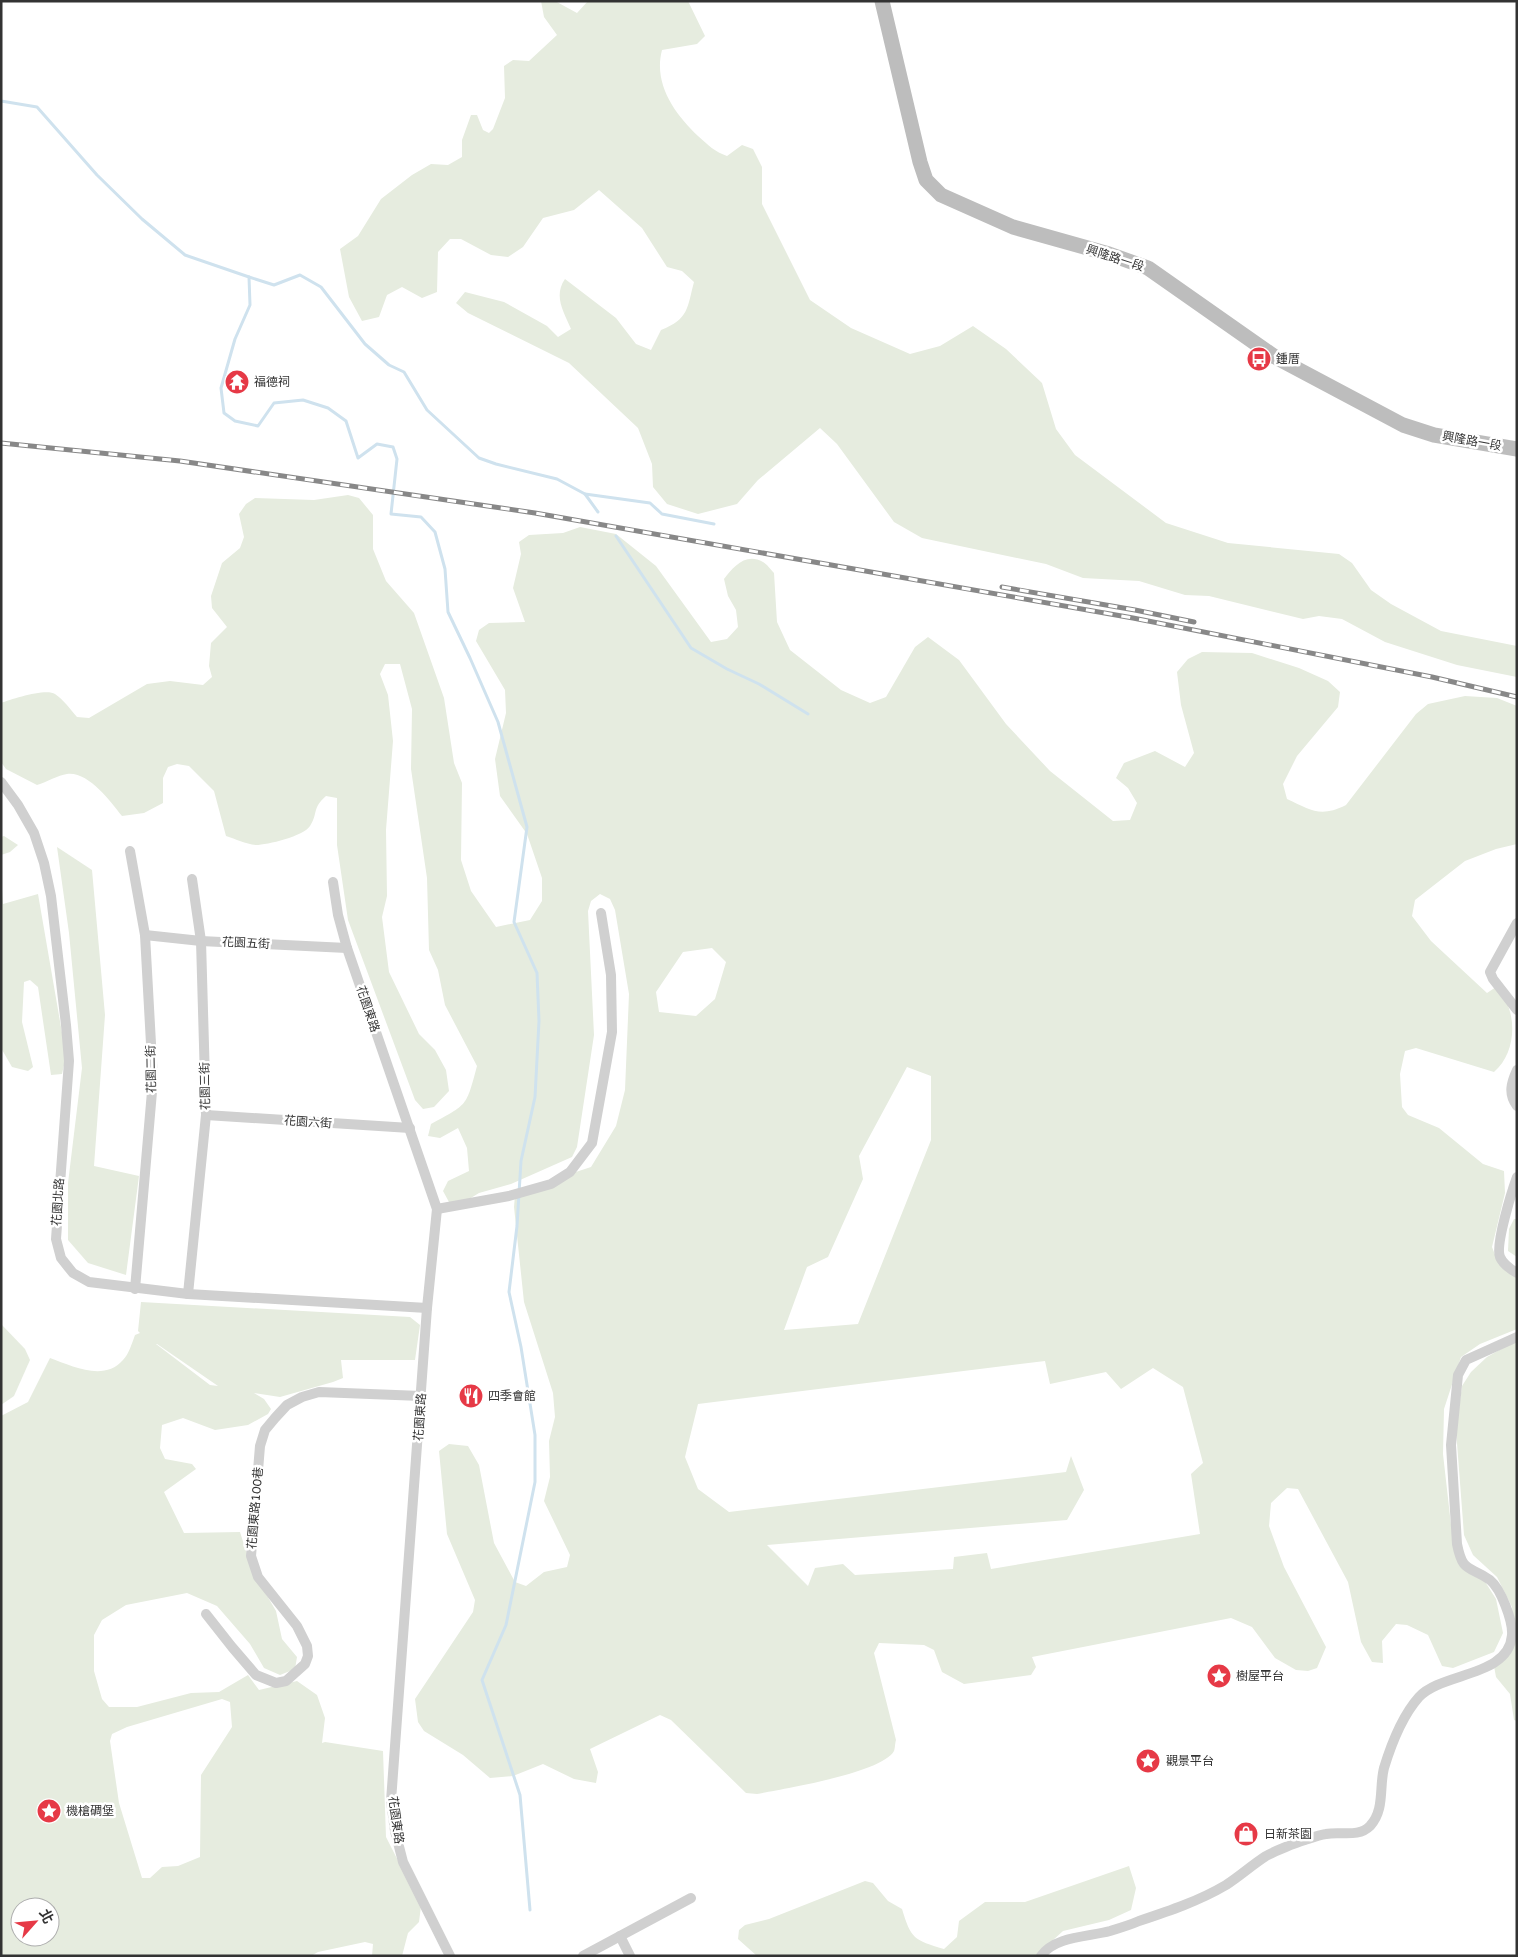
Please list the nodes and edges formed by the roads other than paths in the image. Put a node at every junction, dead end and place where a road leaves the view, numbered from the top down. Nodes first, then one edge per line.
1 (882, 1) edge
2 (1517, 449) edge
3 (1, 782) edge
4 (130, 850) dead end
5 (192, 879) dead end
6 (333, 882) dead end
7 (601, 913) dead end
8 (1517, 922) edge
9 (145, 935) junction
10 (201, 941) junction
11 (347, 948) junction
12 (1517, 1010) edge
13 (1517, 1070) edge
14 (1517, 1106) edge
15 (206, 1115) junction
16 (410, 1128) junction
17 (1517, 1177) edge
18 (437, 1209) junction
19 (1517, 1272) edge
20 (135, 1289) junction
21 (188, 1294) junction
22 (427, 1308) junction
23 (1517, 1337) edge
24 (421, 1396) junction
25 (206, 1614) dead end
26 (691, 1898) dead end
27 (620, 1936) junction
28 (450, 1956) edge
29 (583, 1956) edge
30 (630, 1956) edge
31 (1041, 1956) edge

1 - 2 street, 興隆路一段
3 - 20 street, 花園北路
4 - 9 street, 花園二街
5 - 10 street, 花園三街
6 - 11 street, 花園東路
7 - 18 street
8 - 12 street
9 - 10 street, 花園五街
9 - 20 street, 花園二街
10 - 11 street, 花園五街
10 - 15 street, 花園三街
11 - 16 street, 花園東路
13 - 14 street
15 - 16 street, 花園六街
15 - 21 street, 花園三街
16 - 18 street, 花園東路
17 - 19 street
18 - 22 street, 花園東路
20 - 21 street, 花園北路
21 - 22 street, 花園北路
22 - 24 street, 花園東路
23 - 31 street
24 - 25 street, 花園東路100巷
24 - 28 street, 花園東路
26 - 27 street
27 - 29 street
27 - 30 street

